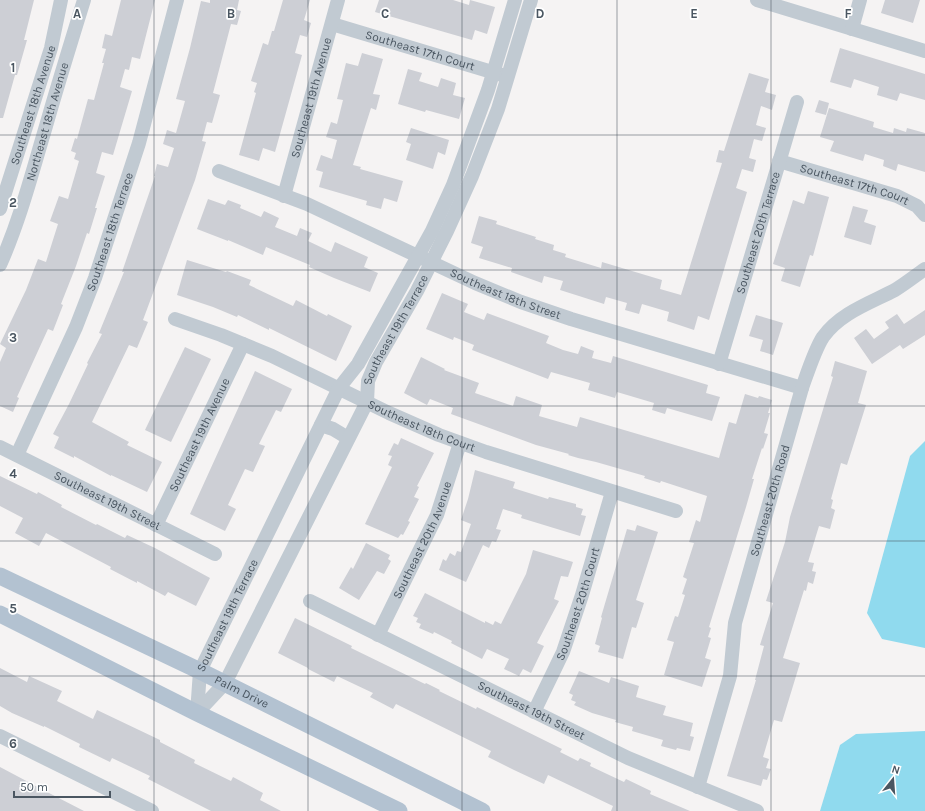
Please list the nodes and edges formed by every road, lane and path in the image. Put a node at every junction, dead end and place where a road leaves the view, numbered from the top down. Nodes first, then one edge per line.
1 (61, 0) edge
2 (84, 0) edge
3 (177, 0) edge
4 (338, 0) edge
5 (515, 0) edge
6 (531, 0) edge
7 (757, 0) edge
8 (860, 0) edge
9 (332, 24) junction
10 (852, 29) junction
11 (925, 51) edge
12 (493, 72) junction
13 (508, 76) junction
14 (797, 102) dead end
15 (779, 161) junction
16 (220, 171) dead end
17 (284, 196) junction
18 (0, 208) edge
19 (925, 215) edge
20 (418, 257) junction
21 (431, 263) junction
22 (0, 265) edge
23 (925, 269) edge
24 (175, 319) dead end
25 (243, 344) junction
26 (719, 364) junction
27 (339, 388) junction
28 (802, 388) junction
29 (366, 402) junction
30 (321, 425) junction
31 (348, 438) junction
32 (460, 443) junction
33 (0, 447) edge
34 (17, 455) junction
35 (612, 492) junction
36 (676, 511) dead end
37 (156, 525) junction
38 (215, 554) dead end
39 (0, 576) edge
40 (310, 600) dead end
41 (0, 614) edge
42 (378, 635) junction
43 (200, 670) junction
44 (226, 683) junction
45 (534, 712) junction
46 (196, 713) junction
47 (0, 736) edge
48 (698, 787) junction
49 (152, 811) edge
50 (399, 811) edge
51 (482, 811) edge
52 (757, 811) edge

1 - 18 street, Southeast 18th Avenue
2 - 22 street, Northeast 18th Avenue
3 - 34 street, Southeast 18th Terrace
4 - 9 street, Southeast 19th Avenue
5 - 12 street, Southeast 19th Terrace
6 - 13 street, Southeast 19th Terrace
7 - 10 street
8 - 10 street
9 - 12 street, Southeast 17th Court
9 - 17 street, Southeast 19th Avenue
10 - 11 street
12 - 13 street, Southeast 17th Court
12 - 20 street, Southeast 19th Terrace
13 - 21 street, Southeast 19th Terrace
14 - 15 street, Southeast 20th Terrace
15 - 19 street, Southeast 17th Court
15 - 26 street, Southeast 20th Terrace
16 - 17 street, Southeast 18th Street
17 - 20 street, Southeast 18th Street
20 - 21 street, Southeast 18th Street
20 - 27 street, Southeast 19th Terrace
21 - 26 street, Southeast 18th Street
21 - 29 street, Southeast 19th Terrace
23 - 28 street, Southeast 20th Road
24 - 25 street, Southeast 18th Court
25 - 27 street, Southeast 18th Court
25 - 37 street, Southeast 19th Avenue
26 - 28 street, Southeast 18th Street
27 - 29 street, Southeast 18th Court
27 - 30 street, Southeast 19th Terrace
28 - 48 street, Southeast 20th Road
29 - 31 street, Southeast 19th Terrace
29 - 32 street, Southeast 18th Court
30 - 31 street
30 - 43 street, Southeast 19th Terrace
31 - 44 street, Southeast 19th Terrace
32 - 35 street, Southeast 18th Court
32 - 42 street, Southeast 20th Avenue
33 - 34 street, Southeast 19th Street
34 - 37 street, Southeast 19th Street
35 - 36 street, Southeast 18th Court
35 - 45 street, Southeast 20th Court
37 - 38 street, Southeast 19th Street
39 - 43 main road, Palm Drive
40 - 42 street, Southeast 19th Street
41 - 46 main road
42 - 45 street, Southeast 19th Street
43 - 44 main road, Palm Drive
43 - 46 street, Southeast 19th Terrace
44 - 46 street, Southeast 19th Terrace
44 - 51 main road, Palm Drive
45 - 48 street, Southeast 19th Street
46 - 50 main road
47 - 49 street
48 - 52 street, Southeast 19th Street

